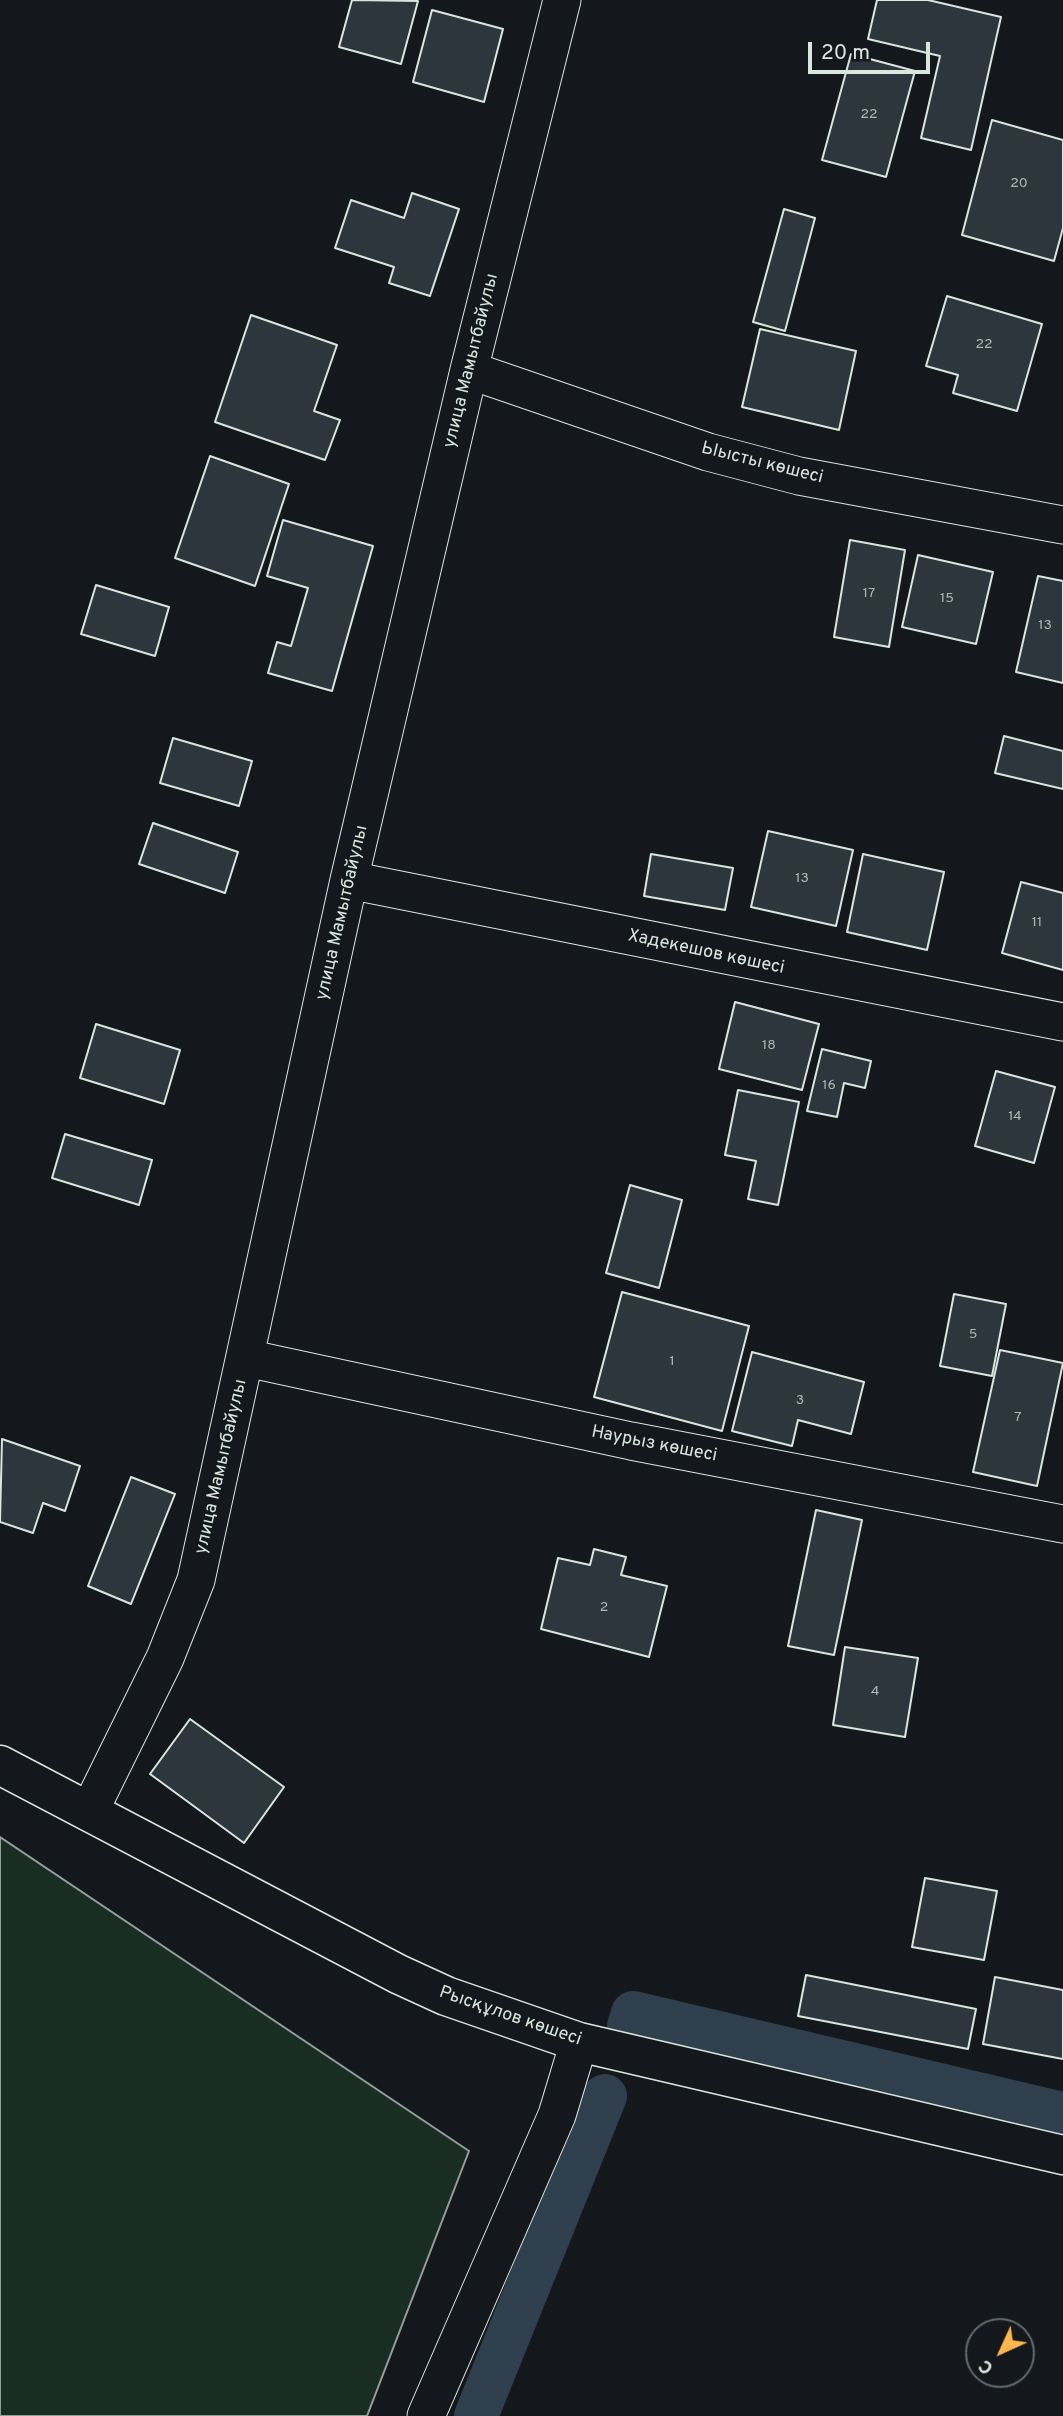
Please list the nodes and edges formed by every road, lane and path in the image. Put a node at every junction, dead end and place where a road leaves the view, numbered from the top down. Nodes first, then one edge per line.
1 (562, 0) edge
2 (469, 370) junction
3 (1063, 525) edge
4 (349, 880) junction
5 (1063, 1022) edge
6 (246, 1358) junction
7 (1063, 1524) edge
8 (0, 1765) edge
9 (89, 1812) junction
10 (579, 2042) junction
11 (1063, 2155) edge
12 (426, 2416) edge

1 - 2 street, улица Мамытбайулы
2 - 3 street, Ыысты көшесі
2 - 4 street, улица Мамытбайулы
4 - 5 street, Хадекешов көшесі
4 - 6 street, улица Мамытбайулы
6 - 7 street, Наурыз көшесі
6 - 9 street, улица Мамытбайулы
8 - 9 street, Рысқұлов көшесі
9 - 10 street, Рысқұлов көшесі
10 - 11 street, Рысқұлов көшесі
10 - 12 street

